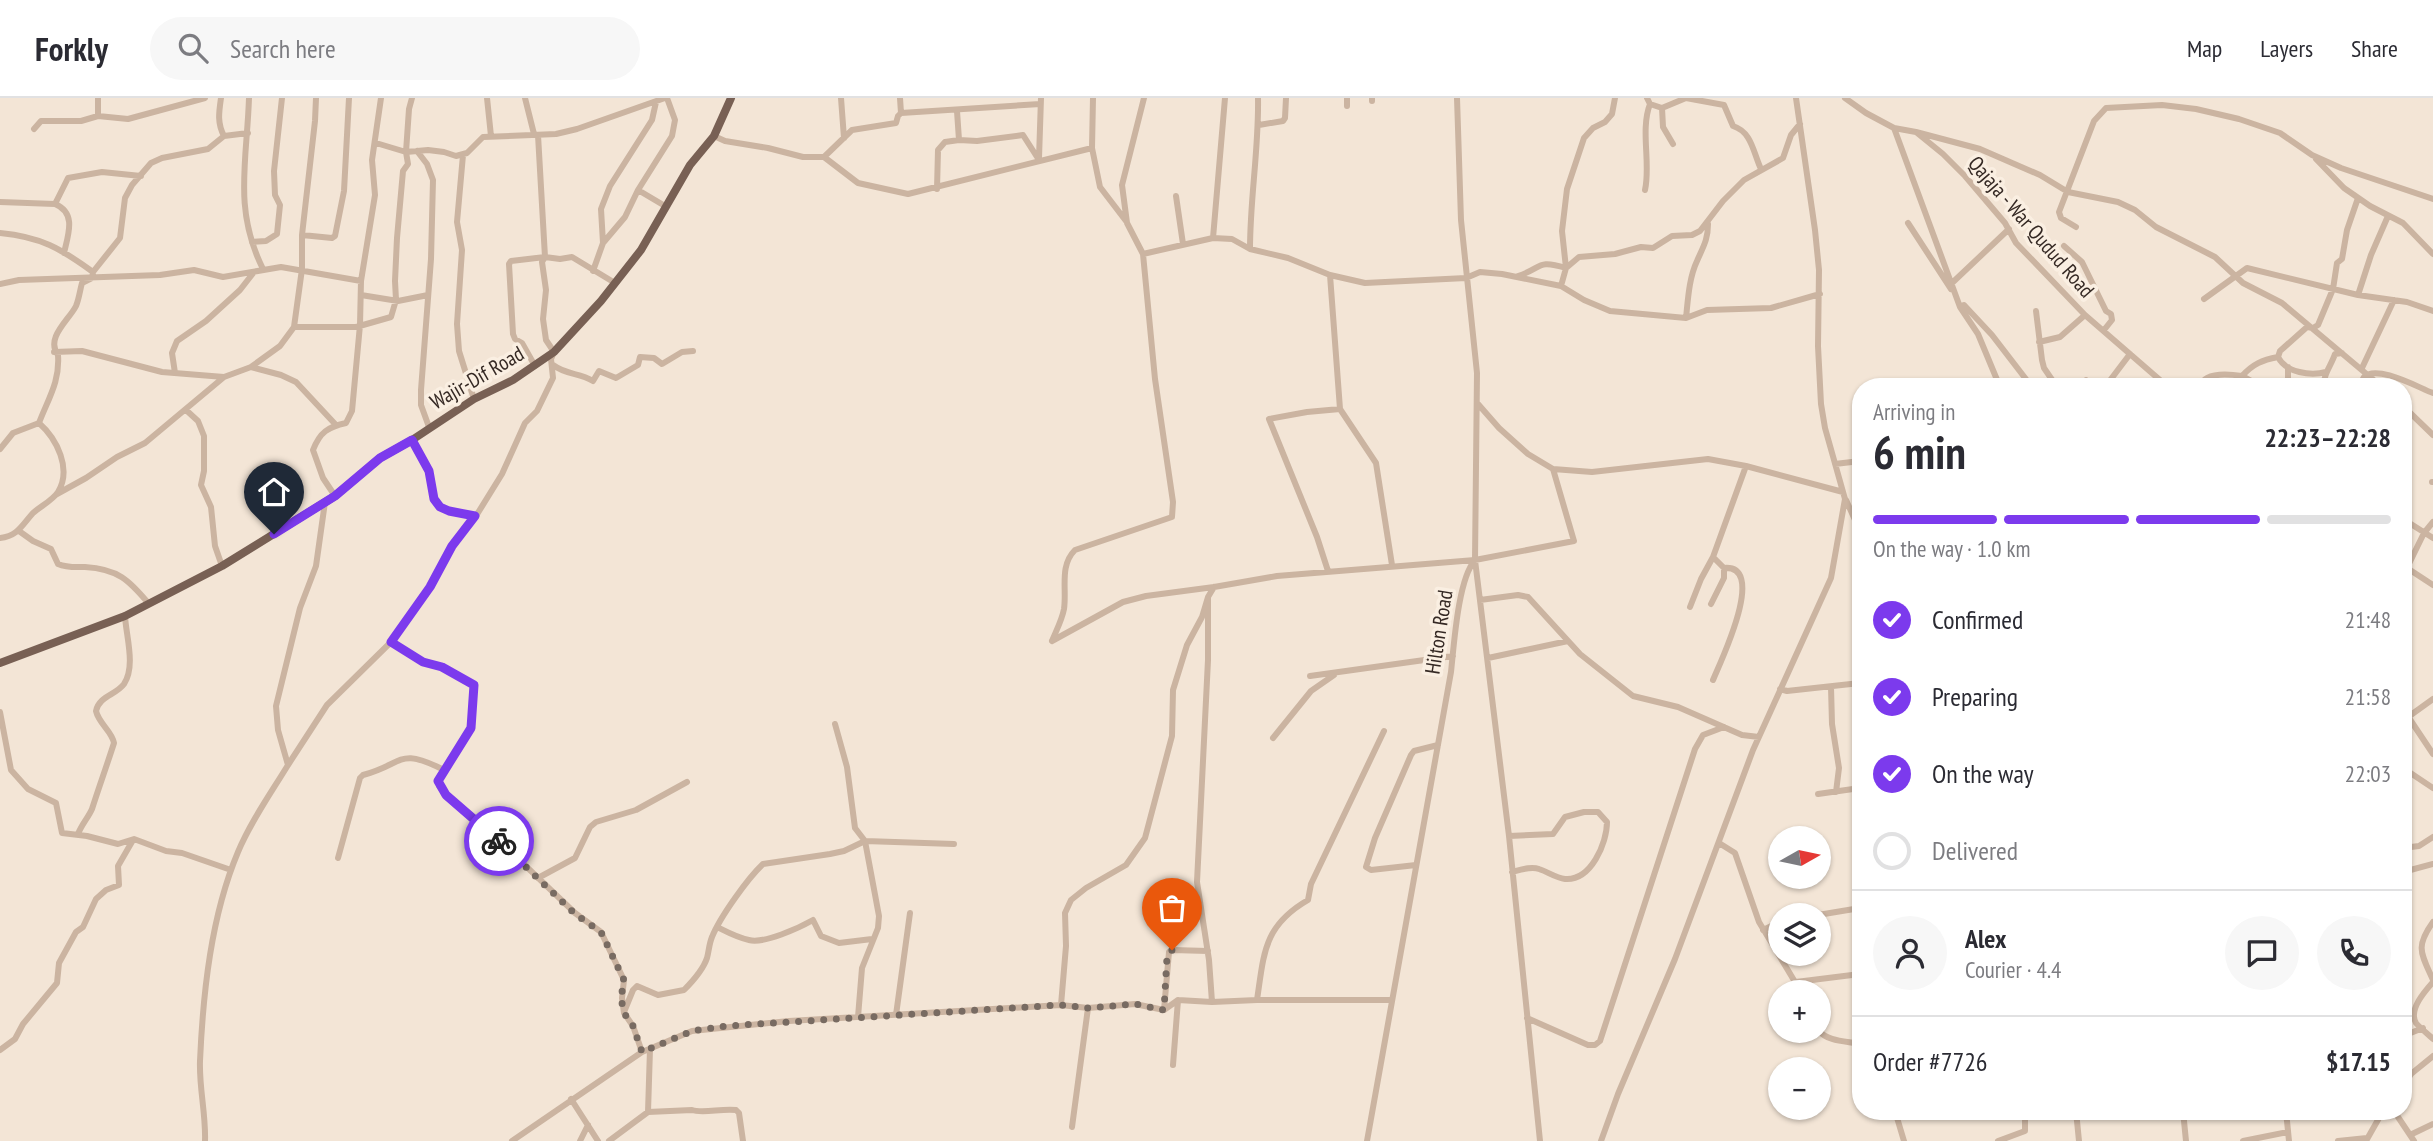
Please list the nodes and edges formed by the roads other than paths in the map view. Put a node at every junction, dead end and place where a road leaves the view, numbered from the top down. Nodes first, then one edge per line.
1 (97, 98) edge
2 (205, 98) edge
3 (221, 98) edge
4 (249, 98) edge
5 (282, 98) edge
6 (316, 98) edge
7 (349, 98) edge
8 (381, 98) edge
9 (412, 98) edge
10 (487, 98) edge
11 (525, 98) edge
12 (666, 98) edge
13 (731, 98) edge
14 (841, 98) edge
15 (900, 98) edge
16 (982, 98) edge
17 (1093, 98) edge
18 (1144, 98) edge
19 (1225, 98) edge
20 (1258, 98) edge
21 (1286, 98) edge
22 (1347, 98) edge
23 (1457, 98) edge
24 (1615, 98) edge
25 (1796, 98) edge
26 (1845, 98) edge
27 (1014, 100) edge
28 (1040, 101) edge
29 (1649, 101) edge
30 (656, 102) junction
31 (2169, 102) edge
32 (1348, 106) dead end
33 (984, 108) junction
34 (1662, 108) junction
35 (957, 111) junction
36 (901, 113) junction
37 (98, 116) junction
38 (1800, 124) junction
39 (1259, 125) junction
40 (1894, 128) junction
41 (34, 129) dead end
42 (1916, 132) junction
43 (248, 133) junction
44 (536, 134) junction
45 (224, 136) junction
46 (491, 136) junction
47 (714, 136) junction
48 (844, 139) junction
49 (959, 140) junction
50 (376, 143) junction
51 (1673, 144) dead end
52 (1092, 148) junction
53 (417, 151) junction
54 (405, 152) junction
55 (463, 155) junction
56 (2312, 155) junction
57 (824, 157) junction
58 (1039, 160) junction
59 (1761, 169) junction
60 (141, 176) junction
61 (937, 189) junction
62 (638, 190) junction
63 (1646, 190) dead end
64 (2068, 192) junction
65 (1175, 196) dead end
66 (2358, 198) junction
67 (2433, 199) edge
68 (0, 202) edge
69 (55, 204) junction
70 (665, 206) junction
71 (2388, 216) junction
72 (1708, 222) junction
73 (1127, 223) junction
74 (1908, 223) dead end
75 (2076, 228) dead end
76 (2009, 229) junction
77 (0, 233) edge
78 (302, 235) junction
79 (1213, 238) junction
80 (252, 242) junction
81 (603, 243) junction
82 (1183, 244) junction
83 (2064, 246) dead end
84 (1250, 248) junction
85 (64, 253) junction
86 (1143, 254) junction
87 (2433, 254) edge
88 (545, 257) junction
89 (1566, 268) junction
90 (302, 269) junction
91 (259, 270) junction
92 (593, 271) junction
93 (92, 275) junction
94 (1330, 275) junction
95 (2236, 276) junction
96 (1518, 277) junction
97 (1466, 278) junction
98 (361, 281) junction
99 (615, 283) junction
100 (1951, 283) junction
101 (0, 284) edge
102 (1561, 286) junction
103 (2333, 289) junction
104 (1820, 294) junction
105 (361, 295) junction
106 (428, 295) junction
107 (2358, 295) junction
108 (2204, 299) dead end
109 (397, 300) junction
110 (2394, 300) junction
111 (1960, 306) junction
112 (2036, 311) dead end
113 (2433, 311) edge
114 (2085, 315) junction
115 (1686, 317) junction
116 (360, 325) junction
117 (294, 327) junction
118 (2312, 328) junction
119 (2104, 330) junction
120 (2039, 342) junction
121 (693, 351) dead end
122 (54, 352) junction
123 (554, 352) junction
124 (2343, 353) junction
125 (2130, 354) junction
126 (2278, 357) junction
127 (553, 365) junction
128 (536, 366) junction
129 (251, 367) junction
130 (2288, 367) junction
131 (2362, 369) junction
132 (2326, 372) junction
133 (175, 373) junction
134 (2368, 374) junction
135 (2242, 376) junction
136 (225, 377) junction
137 (1996, 378) edge
138 (2025, 378) edge
139 (2051, 378) edge
140 (2112, 378) edge
141 (2156, 378) edge
142 (2205, 378) edge
143 (2246, 378) edge
144 (2288, 378) edge
145 (2325, 378) edge
146 (2364, 378) edge
147 (2372, 378) edge
148 (2394, 378) edge
149 (2412, 385) edge
150 (2433, 393) edge
151 (474, 399) junction
152 (1478, 404) junction
153 (186, 410) junction
154 (1340, 410) junction
155 (2412, 415) edge
156 (39, 423) junction
157 (336, 425) junction
158 (429, 426) junction
159 (2433, 435) edge
160 (412, 440) junction
161 (0, 449) edge
162 (1852, 462) edge
163 (1835, 464) junction
164 (1746, 466) junction
165 (1553, 469) junction
166 (57, 494) junction
167 (1844, 495) junction
168 (335, 496) junction
169 (325, 502) junction
170 (1852, 512) edge
171 (475, 516) junction
172 (2433, 522) edge
173 (2412, 525) edge
174 (19, 531) junction
175 (2424, 533) junction
176 (0, 538) edge
177 (2433, 538) edge
178 (1713, 557) junction
179 (2412, 558) edge
180 (1475, 560) junction
181 (1392, 565) junction
182 (222, 566) junction
183 (1724, 568) junction
184 (1328, 571) junction
185 (2412, 571) edge
186 (2433, 585) edge
187 (1214, 587) junction
188 (1208, 597) junction
189 (1480, 600) junction
190 (149, 604) junction
191 (1711, 604) dead end
192 (1690, 607) dead end
193 (125, 616) junction
194 (1568, 641) junction
195 (391, 642) junction
196 (1453, 656) junction
197 (1488, 658) junction
198 (0, 663) edge
199 (1342, 672) junction
200 (1310, 676) dead end
201 (1713, 680) dead end
202 (1852, 684) edge
203 (1831, 687) junction
204 (1780, 689) junction
205 (2433, 699) edge
206 (0, 712) edge
207 (2412, 714) edge
208 (2412, 723) edge
209 (835, 724) dead end
210 (1724, 727) junction
211 (1384, 731) dead end
212 (1742, 735) junction
213 (1759, 737) junction
214 (1273, 738) dead end
215 (1438, 745) junction
216 (1753, 750) junction
217 (2433, 754) edge
218 (288, 765) junction
219 (444, 770) junction
220 (2412, 774) edge
221 (687, 782) dead end
222 (2433, 788) edge
223 (1852, 789) edge
224 (1836, 792) junction
225 (1818, 794) dead end
226 (78, 834) junction
227 (1509, 836) junction
228 (2433, 836) edge
229 (134, 839) junction
230 (865, 841) junction
231 (1719, 843) junction
232 (954, 844) dead end
233 (2412, 847) edge
234 (338, 858) dead end
235 (2433, 864) edge
236 (1416, 866) junction
237 (232, 870) junction
238 (2412, 870) edge
239 (1512, 872) junction
240 (538, 878) junction
241 (1852, 909) edge
242 (910, 913) dead end
243 (1831, 913) edge
244 (2433, 922) edge
245 (717, 928) junction
246 (1768, 928) edge
247 (1763, 930) junction
248 (872, 939) junction
249 (1208, 951) junction
250 (1852, 975) edge
251 (1795, 980) edge
252 (1812, 980) edge
253 (2433, 981) edge
254 (1178, 1000) junction
255 (1257, 1000) junction
256 (1391, 1000) junction
257 (1212, 1002) junction
258 (1060, 1005) junction
259 (1088, 1008) junction
260 (1164, 1010) junction
261 (624, 1013) junction
262 (896, 1015) junction
263 (858, 1017) junction
264 (1527, 1018) junction
265 (2423, 1028) junction
266 (2412, 1032) edge
267 (1831, 1039) edge
268 (2433, 1039) edge
269 (1852, 1043) edge
270 (650, 1049) junction
271 (0, 1050) edge
272 (642, 1052) junction
273 (2433, 1056) edge
274 (1173, 1065) dead end
275 (2412, 1073) edge
276 (571, 1099) junction
277 (648, 1112) junction
278 (1898, 1120) edge
279 (2025, 1120) edge
280 (2077, 1120) edge
281 (2184, 1120) edge
282 (2287, 1120) edge
283 (2378, 1120) edge
284 (2400, 1120) edge
285 (2433, 1124) edge
286 (588, 1125) junction
287 (1072, 1127) dead end
288 (2288, 1132) junction
289 (2412, 1138) edge
290 (2369, 1140) edge
291 (205, 1141) edge
292 (512, 1141) edge
293 (580, 1141) edge
294 (598, 1141) edge
295 (608, 1141) edge
296 (743, 1141) edge
297 (1367, 1141) edge
298 (1540, 1141) edge
299 (1601, 1141) edge
300 (1904, 1141) edge
301 (1998, 1141) edge
302 (2079, 1141) edge
303 (2186, 1141) edge
304 (2243, 1141) edge
305 (2289, 1141) edge
306 (2338, 1141) edge

1 - 37 street
2 - 37 street
3 - 45 street
4 - 43 street
5 - 80 street
6 - 78 street
7 - 78 street
8 - 50 street
9 - 54 street
10 - 46 street
11 - 44 street
12 - 30 street
12 - 62 street
13 - 47 main road, Wajir-Dif Road
14 - 48 street
15 - 36 street
16 - 33 street
17 - 52 street
18 - 73 street
19 - 79 street
20 - 39 street
21 - 39 street
22 - 32 street
23 - 97 street
24 - 89 street
25 - 38 street
26 - 40 street
27 - 28 street
27 - 33 street
28 - 58 street
29 - 34 street
29 - 63 street
30 - 44 street
30 - 81 street
31 - 56 street
31 - 64 street
33 - 35 street
34 - 51 street
34 - 59 street
35 - 36 street
35 - 49 street
36 - 48 street
37 - 41 street
38 - 59 street
38 - 104 street
39 - 84 street
40 - 42 street
40 - 100 street
42 - 64 street
42 - 76 street, Qajaja - War Qudud Road
43 - 45 street
43 - 80 street
44 - 46 street
44 - 88 street
45 - 60 street
46 - 55 street
47 - 57 street
47 - 70 main road, Wajir-Dif Road
48 - 57 street
49 - 58 street
49 - 61 street
50 - 54 street
50 - 98 street
52 - 58 street
52 - 73 street
53 - 54 street
53 - 55 street
53 - 106 street
54 - 109 street
55 - 151 street
56 - 66 street
56 - 67 street
57 - 61 street
58 - 61 street
59 - 72 street
60 - 69 street
60 - 93 street
62 - 70 street
62 - 81 street
64 - 75 street
64 - 95 street
65 - 82 street
66 - 71 street
66 - 103 street
68 - 69 street
69 - 85 street
70 - 99 main road, Wajir-Dif Road
71 - 87 street
71 - 107 street
72 - 89 street
72 - 115 street
73 - 86 street
74 - 111 street
76 - 100 street
76 - 114 street, Qajaja - War Qudud Road
77 - 85 street
78 - 90 street
79 - 82 street
79 - 84 street
80 - 91 street
81 - 92 street
82 - 86 street
83 - 119 street
84 - 94 street
85 - 93 street
86 - 187 street, Hilton Road
88 - 92 street
88 - 123 street
88 - 128 street
89 - 96 street
89 - 102 street
90 - 91 street
90 - 98 street
90 - 117 street
91 - 93 street
91 - 133 street
92 - 99 street
93 - 101 street
93 - 122 street
94 - 97 street
94 - 154 street
95 - 103 street
95 - 108 street
95 - 118 street
96 - 97 street
96 - 102 street
97 - 152 street
98 - 105 street
99 - 123 main road, Wajir-Dif Road
100 - 111 street
102 - 115 street
103 - 107 street
103 - 118 street
104 - 115 street
104 - 163 street
105 - 109 street
105 - 116 street
106 - 109 street
106 - 158 street
107 - 110 street
109 - 116 street
110 - 113 street
110 - 131 street
111 - 137 street
111 - 138 street
112 - 120 street
114 - 119 street, Qajaja - War Qudud Road
114 - 120 street
116 - 117 street
116 - 157 street
117 - 129 street
118 - 124 street
118 - 126 street
119 - 125 street, Qajaja - War Qudud Road
120 - 139 street
121 - 127 street
122 - 133 street
122 - 156 street
123 - 127 street
123 - 128 main road, Wajir-Dif Road
124 - 131 street
124 - 132 street
125 - 140 street
125 - 141 street, Qajaja - War Qudud Road
126 - 130 street
126 - 135 street
127 - 171 street
128 - 151 main road, Wajir-Dif Road
129 - 136 street
129 - 157 street
130 - 132 street
130 - 144 street
131 - 134 street
132 - 145 street
133 - 136 street
134 - 146 street
134 - 147 street
134 - 148 street
135 - 142 street
135 - 143 street
136 - 153 street
149 - 150 street
151 - 158 main road, Wajir-Dif Road
152 - 165 street
152 - 180 street
153 - 166 street
153 - 182 street
154 - 181 street
154 - 184 street
155 - 159 street
156 - 161 street
156 - 166 street
157 - 168 street
158 - 160 main road, Wajir-Dif Road
160 - 168 main road, Wajir-Dif Road
160 - 171 street
162 - 163 street
163 - 167 street
164 - 165 street
164 - 167 street
164 - 178 street
165 - 180 street
166 - 174 street
167 - 170 street
167 - 204 street
168 - 169 main road, Wajir-Dif Road
169 - 182 main road, Wajir-Dif Road
169 - 218 street
171 - 195 street
172 - 175 street
173 - 175 street
174 - 176 street
174 - 190 street
175 - 177 street
175 - 179 street
178 - 183 street
178 - 192 street
180 - 181 street, Hilton Road
180 - 189 street
180 - 196 street, Hilton Road
181 - 184 street, Hilton Road
182 - 190 main road, Wajir-Dif Road
183 - 191 street
183 - 201 street
184 - 187 street, Hilton Road
185 - 186 street
187 - 188 street
188 - 249 street
188 - 258 street
189 - 194 street
189 - 197 street
190 - 193 main road, Wajir-Dif Road
193 - 198 main road, Wajir-Dif Road
193 - 226 street
194 - 197 street
194 - 210 street
195 - 218 street
195 - 219 street
196 - 199 street
196 - 215 street, Hilton Road
197 - 227 street
199 - 200 street
199 - 214 street
202 - 203 street
203 - 204 street
203 - 224 street
204 - 213 street
205 - 207 street
206 - 226 street
208 - 217 street
209 - 230 street
210 - 212 street
210 - 264 street
211 - 255 street
212 - 213 street
212 - 216 street
213 - 216 street
215 - 236 street, Hilton Road
215 - 236 street
216 - 231 street
218 - 237 street
219 - 234 street
219 - 240 street
220 - 222 street
221 - 240 street
223 - 224 street
224 - 225 street
226 - 229 street
227 - 239 street
227 - 239 street
228 - 233 street
229 - 237 street
229 - 271 street
230 - 232 street
230 - 245 street
230 - 248 street
231 - 247 street
231 - 299 street
235 - 238 street
236 - 256 street, Hilton Road
237 - 291 street
239 - 264 street
240 - 261 street
241 - 243 street
242 - 262 street
244 - 253 street
245 - 248 street
245 - 261 street
246 - 247 street
247 - 251 street
248 - 263 street
249 - 257 street
249 - 260 street
250 - 252 street
253 - 265 street
254 - 257 street
254 - 260 street
254 - 274 street
255 - 256 street
255 - 257 street
256 - 297 street, Hilton Road
258 - 259 street
258 - 262 street
259 - 260 street
259 - 287 street
261 - 272 street
262 - 263 street
263 - 270 street
264 - 298 street
265 - 266 street
265 - 268 street
267 - 269 street
270 - 272 street
270 - 277 street
272 - 276 street
273 - 275 street
276 - 286 street
276 - 292 street
277 - 295 street
277 - 296 street
278 - 300 street
279 - 301 street
280 - 302 street
281 - 303 street
282 - 288 street
283 - 290 street
284 - 289 street
285 - 289 street
286 - 293 street
286 - 294 street
288 - 304 street
288 - 305 street
290 - 306 street

